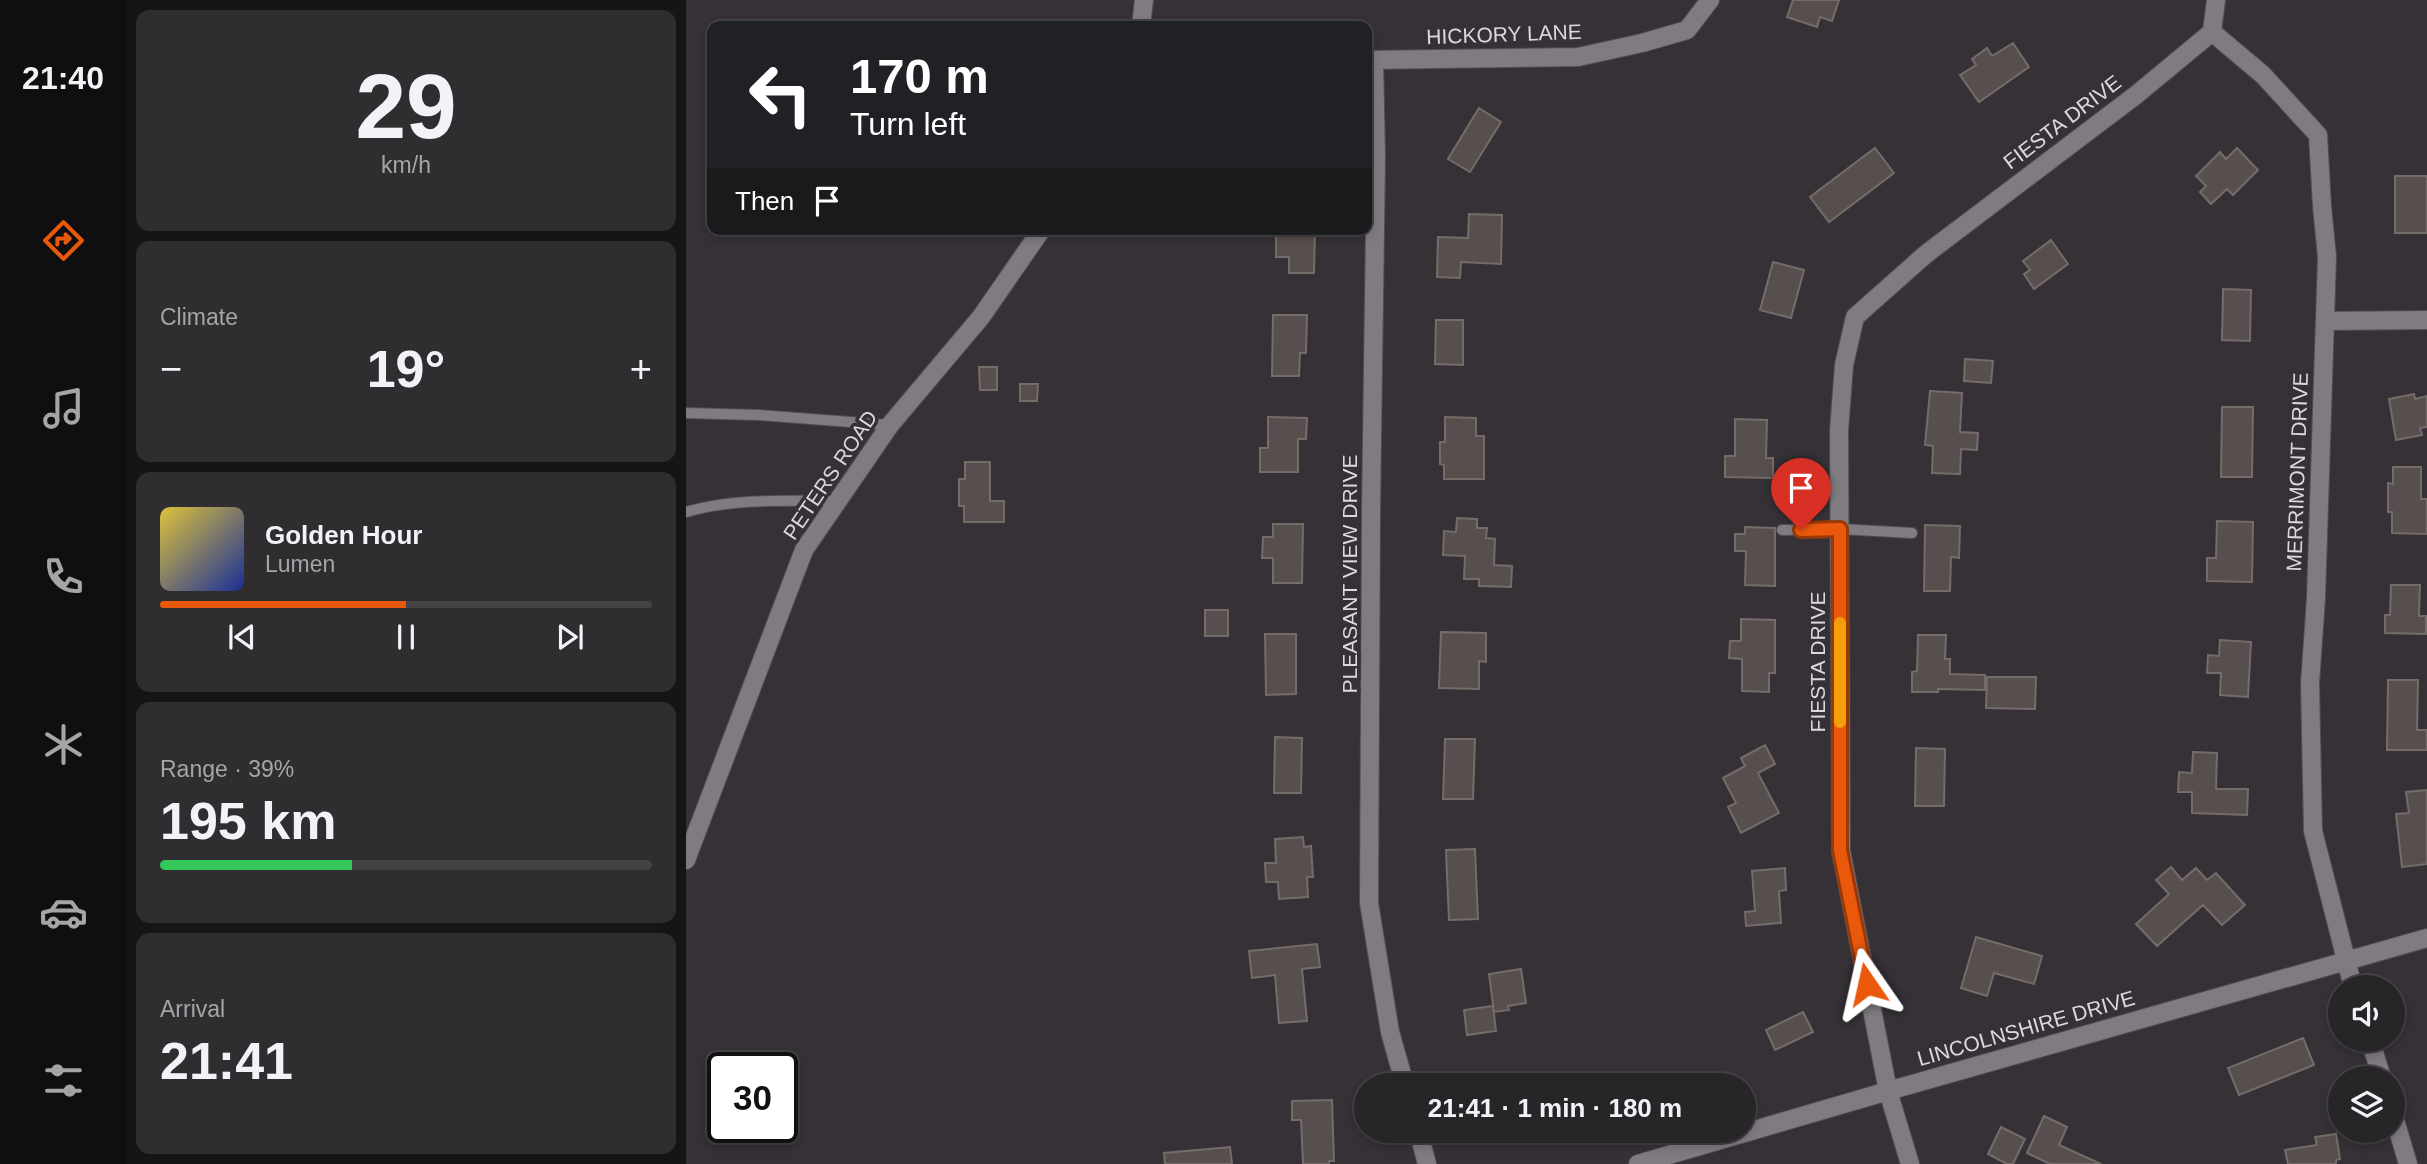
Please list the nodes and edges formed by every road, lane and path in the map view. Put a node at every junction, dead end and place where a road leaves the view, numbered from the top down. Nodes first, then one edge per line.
1 (1144, 0) edge
2 (1710, 0) edge
3 (2216, 0) edge
4 (1142, 21) edge
5 (2212, 32) junction
6 (1372, 60) edge
7 (1372, 92) edge
8 (1038, 235) edge
9 (2427, 320) edge
10 (2326, 321) junction
11 (686, 413) edge
12 (890, 425) junction
13 (838, 501) junction
14 (686, 512) edge
15 (1840, 529) junction
16 (1782, 530) dead end
17 (1912, 533) dead end
18 (686, 860) edge
19 (2427, 938) edge
20 (2345, 961) junction
21 (2349, 975) edge
22 (1402, 1073) edge
23 (1888, 1091) junction
24 (1421, 1143) edge
25 (2402, 1143) edge
26 (1427, 1164) edge
27 (1638, 1164) edge
28 (1910, 1164) edge
29 (2408, 1164) edge

1 - 4 street
2 - 6 street, HICKORY LANE
3 - 5 street
5 - 10 street, MERRIMONT DRIVE
5 - 15 street, FIESTA DRIVE
7 - 22 street, PLEASANT VIEW DRIVE
8 - 12 street, PETERS ROAD
9 - 10 street
10 - 20 street, MERRIMONT DRIVE
11 - 12 lane
12 - 13 street, PETERS ROAD
13 - 14 lane
13 - 18 street, PETERS ROAD
15 - 16 lane
15 - 17 lane
15 - 23 street, FIESTA DRIVE
19 - 20 street, LINCOLNSHIRE DRIVE
20 - 21 street, MERRIMONT DRIVE
20 - 23 street, LINCOLNSHIRE DRIVE
23 - 27 street, LINCOLNSHIRE DRIVE
23 - 28 street, FIESTA DRIVE
24 - 26 street
25 - 29 street

